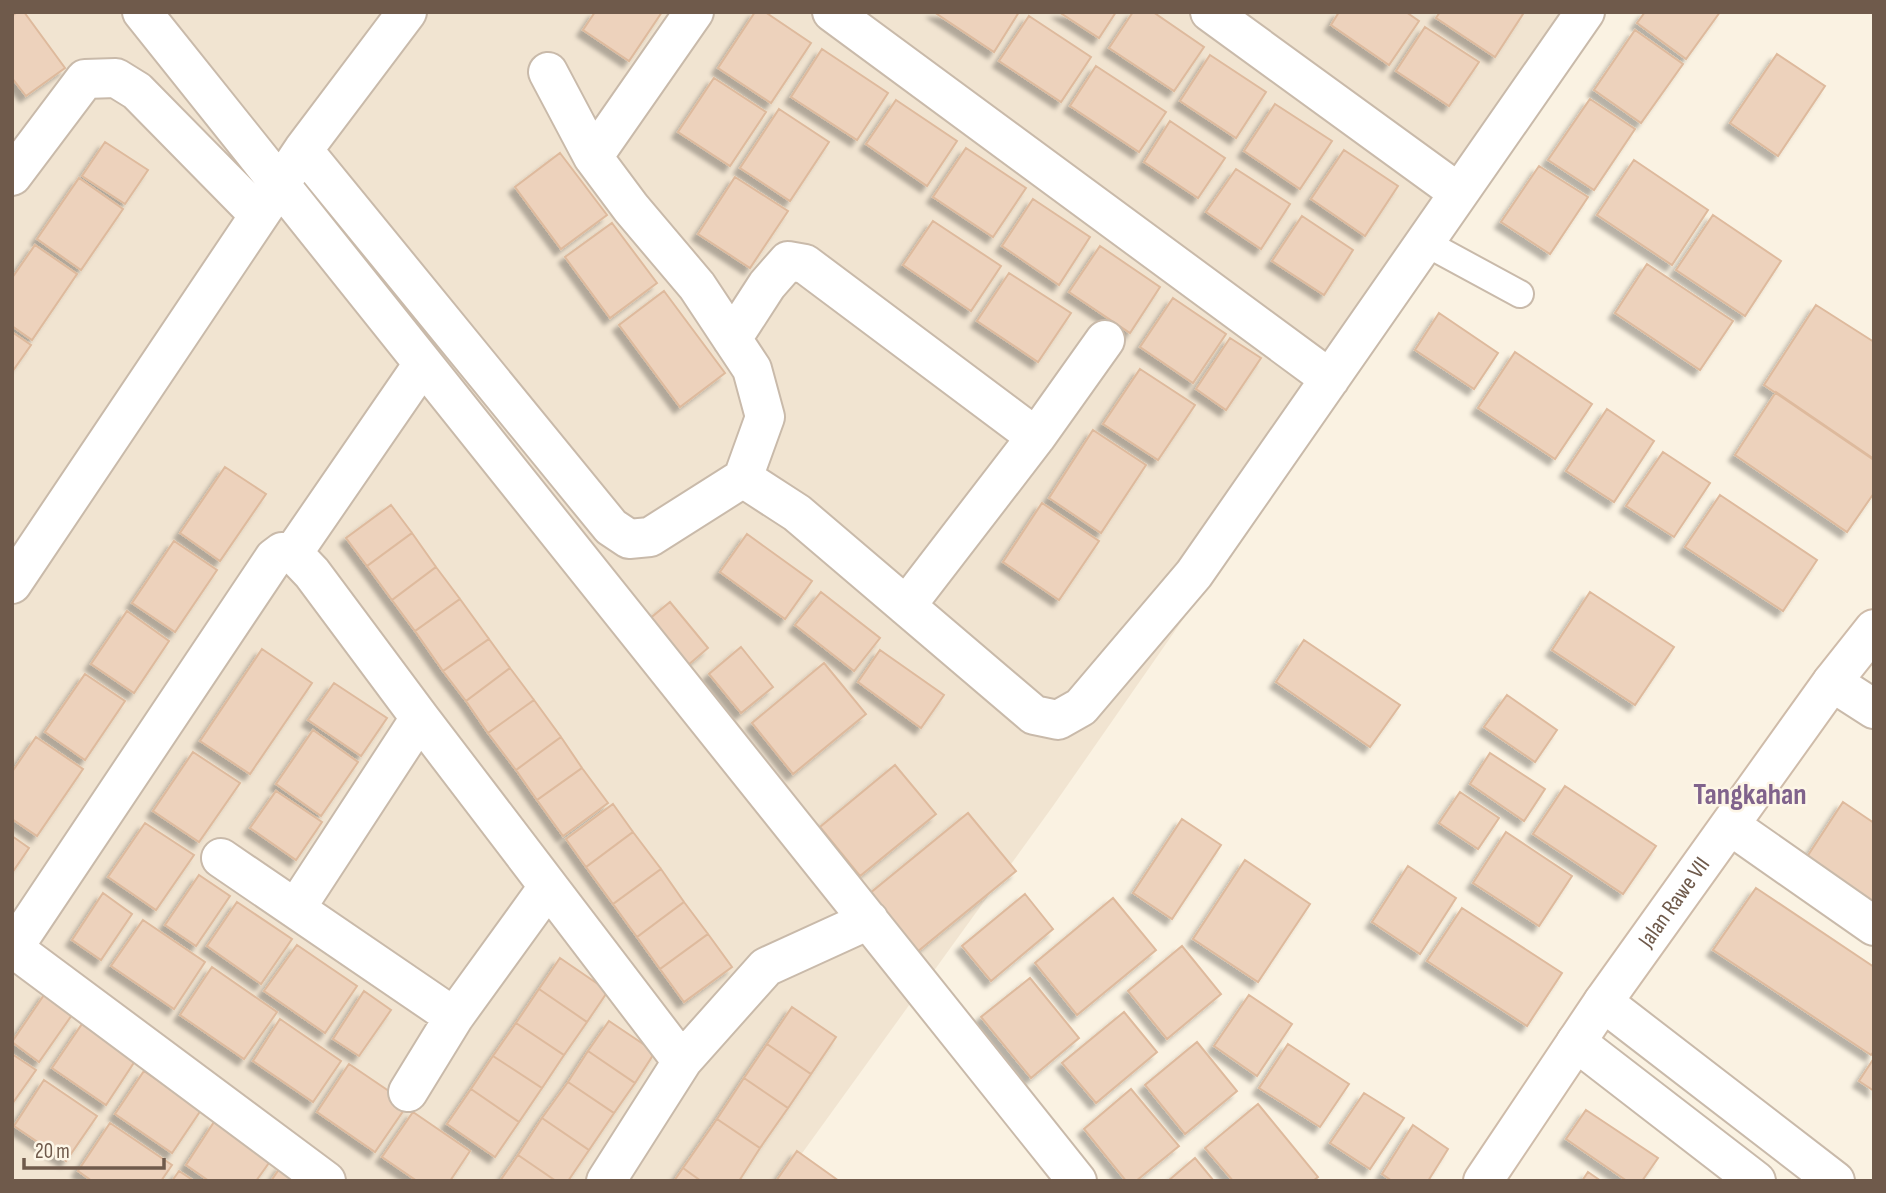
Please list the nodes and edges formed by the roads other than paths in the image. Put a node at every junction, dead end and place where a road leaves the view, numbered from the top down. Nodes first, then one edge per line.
1 (142, 12) edge
2 (407, 12) edge
3 (694, 12) edge
4 (832, 12) edge
5 (1210, 12) edge
6 (1581, 14) edge
7 (548, 72) dead end
8 (303, 150) junction
9 (593, 157) junction
10 (12, 176) edge
11 (1459, 193) junction
12 (270, 200) junction
13 (1424, 243) junction
14 (1520, 294) dead end
15 (732, 339) junction
16 (1105, 340) dead end
17 (423, 364) junction
18 (1330, 379) junction
19 (1036, 437) junction
20 (743, 478) junction
21 (293, 553) junction
22 (12, 584) edge
23 (906, 606) junction
24 (1874, 629) edge
25 (1832, 682) junction
26 (1874, 709) edge
27 (420, 718) junction
28 (1731, 826) junction
29 (221, 859) dead end
30 (548, 887) junction
31 (296, 908) junction
32 (869, 920) junction
33 (1874, 926) edge
34 (13, 949) edge
35 (1603, 1002) junction
36 (454, 1017) junction
37 (1576, 1042) junction
38 (683, 1060) junction
39 (408, 1092) dead end
40 (326, 1181) edge
41 (606, 1181) edge
42 (1077, 1181) edge
43 (1483, 1181) edge
44 (1756, 1181) edge
45 (1835, 1181) edge

1 - 12 street
2 - 8 street
3 - 9 street
4 - 18 street
5 - 11 street
6 - 11 street
7 - 9 street
8 - 12 street
8 - 20 street
9 - 15 street
10 - 12 street
11 - 13 street
12 - 17 street
12 - 22 street
13 - 14 lane
13 - 18 street
15 - 19 street
15 - 20 street
16 - 19 street
17 - 21 street
17 - 32 street
18 - 23 street
19 - 23 street
20 - 23 street
21 - 27 street
21 - 34 street
24 - 25 street, Jalan Rawe VII
25 - 26 street
25 - 28 street, Jalan Rawe VII
27 - 30 street
27 - 31 street
28 - 33 street
28 - 35 street, Jalan Rawe VII
29 - 31 street
30 - 36 street
30 - 38 street
31 - 36 street
32 - 38 street
32 - 42 street
34 - 40 street
35 - 37 street, Jalan Rawe VII
35 - 45 street
36 - 39 street
37 - 43 street, Jalan Rawe VII
37 - 44 street
38 - 41 street

